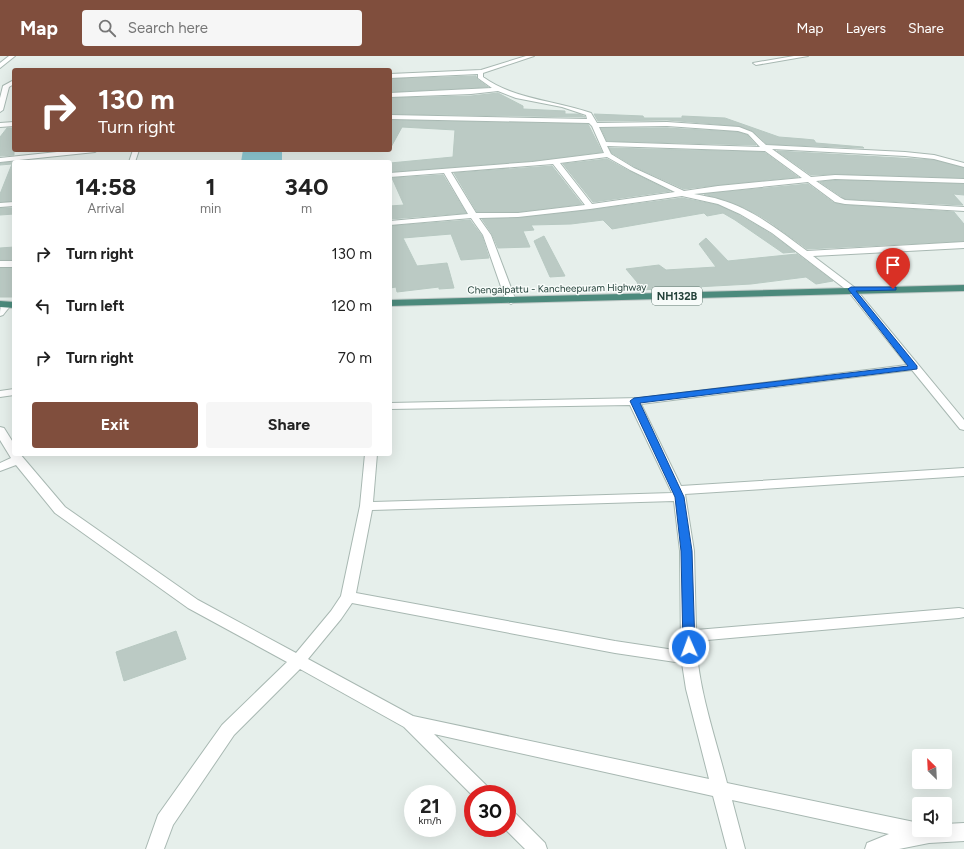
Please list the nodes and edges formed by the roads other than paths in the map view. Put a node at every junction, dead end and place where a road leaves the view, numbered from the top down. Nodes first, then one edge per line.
1 (12, 56) edge
2 (531, 56) edge
3 (805, 56) edge
4 (756, 63) dead end
5 (0, 66) edge
6 (481, 72) junction
7 (392, 76) edge
8 (12, 83) edge
9 (499, 89) junction
10 (392, 95) edge
11 (0, 110) edge
12 (392, 117) edge
13 (593, 123) junction
14 (12, 124) edge
15 (0, 125) edge
16 (604, 144) junction
17 (766, 148) junction
18 (77, 152) edge
19 (608, 155) junction
20 (0, 160) edge
21 (555, 161) junction
22 (964, 165) edge
23 (446, 170) junction
24 (392, 175) edge
25 (808, 179) junction
26 (964, 181) edge
27 (685, 194) junction
28 (12, 204) edge
29 (0, 205) edge
30 (590, 207) junction
31 (964, 209) edge
32 (474, 217) junction
33 (392, 223) edge
34 (964, 245) edge
35 (806, 254) junction
36 (0, 264) edge
37 (12, 264) edge
38 (964, 288) edge
39 (851, 289) junction
40 (511, 301) junction
41 (392, 302) edge
42 (7, 305) edge
43 (0, 313) edge
44 (914, 367) junction
45 (12, 392) edge
46 (0, 394) edge
47 (634, 401) junction
48 (392, 406) edge
49 (964, 427) edge
50 (0, 430) edge
51 (12, 451) edge
52 (15, 456) edge
53 (371, 456) edge
54 (0, 467) edge
55 (964, 472) edge
56 (678, 493) junction
57 (366, 506) junction
58 (348, 597) junction
59 (959, 613) dead end
60 (689, 636) junction
61 (690, 658) junction
62 (298, 662) junction
63 (410, 722) junction
64 (473, 785) edge
65 (721, 790) junction
66 (516, 827) edge
67 (912, 831) edge
68 (964, 832) edge
69 (952, 833) edge
70 (916, 837) edge
71 (155, 849) edge
72 (538, 849) edge
73 (736, 849) edge
74 (874, 849) edge

1 - 5 street
2 - 6 street
3 - 4 street
6 - 7 street
6 - 9 street
8 - 11 street
9 - 10 street
9 - 13 street
12 - 13 street
13 - 16 street
13 - 17 street
14 - 15 street
16 - 17 street
16 - 19 street
17 - 22 street
17 - 25 street
18 - 20 street
19 - 21 street
19 - 27 street
21 - 23 street
21 - 30 street
23 - 24 street
23 - 32 street
25 - 26 street
25 - 27 street
25 - 31 street
27 - 30 street
27 - 35 street
28 - 29 street
30 - 32 street
32 - 33 street
32 - 40 street
34 - 35 street
35 - 39 street
36 - 37 street
38 - 39 highway, Chengalpattu - Kancheepuram Highway / NH132B
39 - 40 highway, Chengalpattu - Kancheepuram Highway / NH132B
39 - 44 street
40 - 41 highway, Chengalpattu - Kancheepuram Highway / NH132B
42 - 43 street
44 - 47 street
44 - 49 street
45 - 46 street
47 - 48 street
47 - 56 street
50 - 51 street
52 - 54 street
52 - 62 street
53 - 57 street
55 - 56 street
56 - 57 street
56 - 60 street
57 - 58 street
58 - 61 street
58 - 62 street
59 - 60 street
60 - 61 street
61 - 65 street
62 - 63 street
62 - 71 street
63 - 64 street
63 - 65 street
65 - 67 street
65 - 73 street
66 - 72 street
68 - 69 street
70 - 74 street

